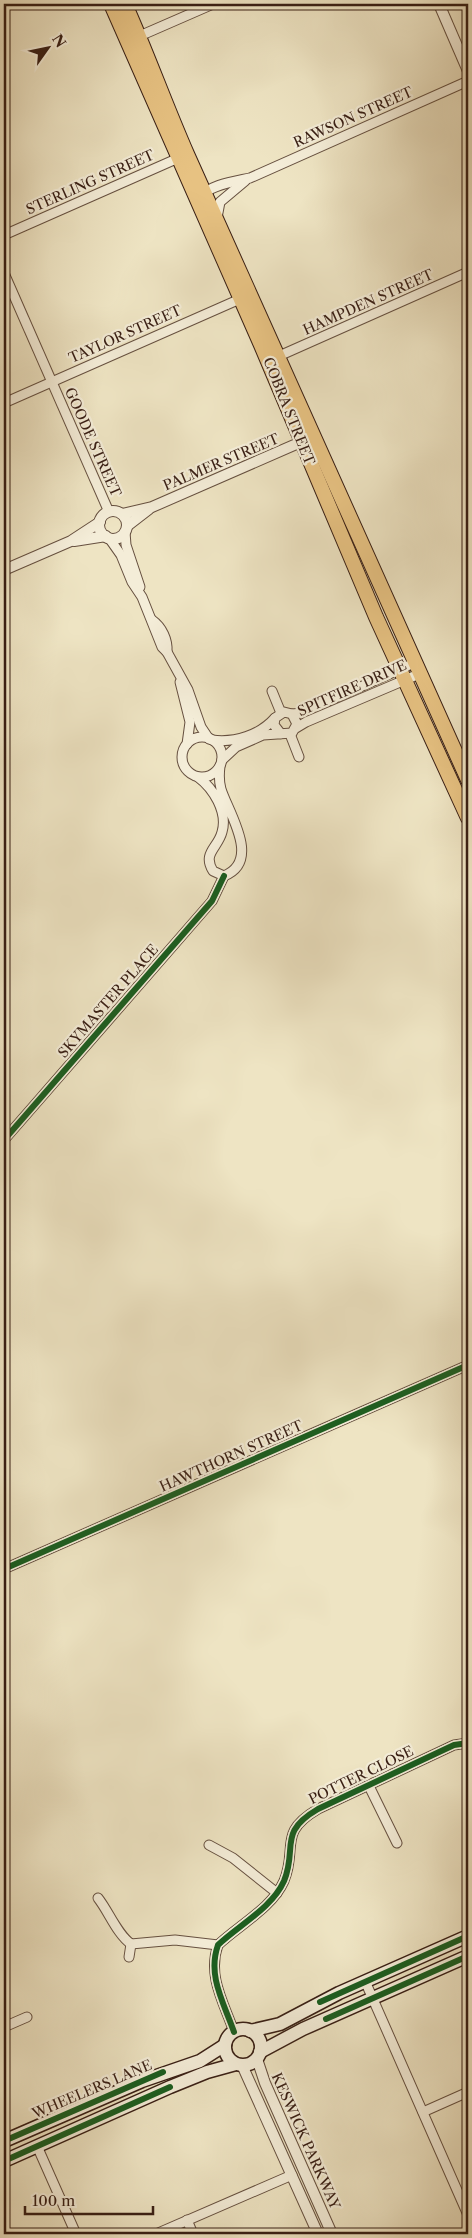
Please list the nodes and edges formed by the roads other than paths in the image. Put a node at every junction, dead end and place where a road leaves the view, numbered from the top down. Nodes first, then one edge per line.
1 (111, 4) edge
2 (125, 4) edge
3 (213, 4) edge
4 (439, 4) edge
5 (133, 39) junction
6 (468, 71) edge
7 (468, 81) edge
8 (183, 156) junction
9 (250, 178) junction
10 (205, 192) junction
11 (214, 226) junction
12 (4, 235) edge
13 (468, 272) edge
14 (4, 273) edge
15 (244, 280) junction
16 (240, 299) junction
17 (261, 345) junction
18 (279, 356) junction
19 (52, 382) junction
20 (4, 403) edge
21 (300, 407) junction
22 (293, 421) junction
23 (301, 442) junction
24 (152, 507) junction
25 (109, 512) junction
26 (122, 514) junction
27 (100, 522) junction
28 (126, 529) junction
29 (108, 537) junction
30 (71, 541) junction
31 (4, 570) edge
32 (142, 597) junction
33 (417, 669) junction
34 (402, 675) junction
35 (179, 677) junction
36 (272, 691) dead end
37 (292, 714) junction
38 (278, 716) junction
39 (289, 732) junction
40 (211, 740) junction
41 (187, 744) junction
42 (299, 757) dead end
43 (221, 763) junction
44 (198, 777) junction
45 (468, 780) edge
46 (465, 799) edge
47 (468, 818) edge
48 (224, 876) junction
49 (4, 1140) edge
50 (468, 1365) edge
51 (4, 1568) edge
52 (468, 1743) edge
53 (369, 1786) junction
54 (397, 1843) dead end
55 (209, 1845) dead end
56 (276, 1893) junction
57 (98, 1898) dead end
58 (468, 1936) edge
59 (131, 1944) junction
60 (218, 1945) junction
61 (468, 1956) edge
62 (129, 1957) dead end
63 (365, 1982) junction
64 (373, 1998) junction
65 (26, 2017) dead end
66 (4, 2027) edge
67 (250, 2031) junction
68 (234, 2032) junction
69 (225, 2045) junction
70 (259, 2056) junction
71 (239, 2065) junction
72 (468, 2092) edge
73 (423, 2112) junction
74 (4, 2141) edge
75 (37, 2146) junction
76 (4, 2161) edge
77 (292, 2175) junction
78 (468, 2215) edge
79 (187, 2220) junction
80 (76, 2234) edge
81 (156, 2234) edge
82 (193, 2234) edge
83 (318, 2234) edge
84 (332, 2234) edge

1 - 5 highway, COBRA STREET
2 - 5 highway, COBRA STREET
3 - 5 street
4 - 6 street
5 - 8 highway, COBRA STREET
7 - 9 street, RAWSON STREET
8 - 10 highway, COBRA STREET
8 - 11 highway, COBRA STREET
8 - 12 street, STERLING STREET
9 - 10 street, RAWSON STREET
9 - 11 street, RAWSON STREET
10 - 11 highway, COBRA STREET
11 - 15 highway, COBRA STREET
11 - 16 highway, COBRA STREET
13 - 18 street, HAMPDEN STREET
14 - 19 street, GOODE STREET
15 - 16 street
15 - 18 highway, COBRA STREET
16 - 17 highway, COBRA STREET
16 - 19 street, TAYLOR STREET
17 - 18 highway
17 - 22 highway, COBRA STREET
18 - 21 highway, COBRA STREET
18 - 22 highway
19 - 20 street, TAYLOR STREET
19 - 25 street, GOODE STREET
21 - 23 highway
21 - 33 highway, COBRA STREET
22 - 23 highway, COBRA STREET
23 - 24 street, PALMER STREET
23 - 34 highway, COBRA STREET
24 - 26 street, PALMER STREET
24 - 28 street, PALMER STREET
25 - 26 street
25 - 27 street
26 - 28 street
27 - 29 street
27 - 30 street
28 - 29 street
28 - 32 street
29 - 30 street
29 - 32 street
30 - 31 street
32 - 35 street
33 - 34 street, SPITFIRE DRIVE
33 - 45 highway, COBRA STREET
34 - 37 street, SPITFIRE DRIVE
34 - 39 street, SPITFIRE DRIVE
34 - 46 highway, COBRA STREET
35 - 40 street
35 - 41 street
36 - 38 street
37 - 38 street
37 - 39 street
38 - 39 street
38 - 40 street
39 - 42 street
39 - 43 street, SPITFIRE DRIVE
40 - 41 street
40 - 43 street
41 - 44 street
43 - 44 street
43 - 48 street, SKYMASTER PLACE
44 - 48 street
46 - 47 highway, COBRA STREET
48 - 49 street, SKYMASTER PLACE
50 - 51 street, HAWTHORN STREET
52 - 53 street, POTTER CLOSE
53 - 54 street
53 - 56 street, POTTER CLOSE
55 - 56 street
56 - 60 street, POTTER CLOSE
57 - 59 street
58 - 63 main road
59 - 60 street
59 - 62 street
60 - 68 street
61 - 64 main road
63 - 64 street
63 - 67 main road
64 - 70 main road
64 - 73 street
65 - 66 street
67 - 68 main road
67 - 70 main road
68 - 69 main road
69 - 71 main road
69 - 74 main road, WHEELERS LANE
70 - 71 main road
70 - 84 street, KESWICK PARKWAY
71 - 75 main road, WHEELERS LANE
71 - 77 street, KESWICK PARKWAY
72 - 73 street
73 - 78 street
75 - 76 main road, WHEELERS LANE
75 - 80 street
77 - 79 street
77 - 83 street, KESWICK PARKWAY
79 - 81 street
79 - 82 street

